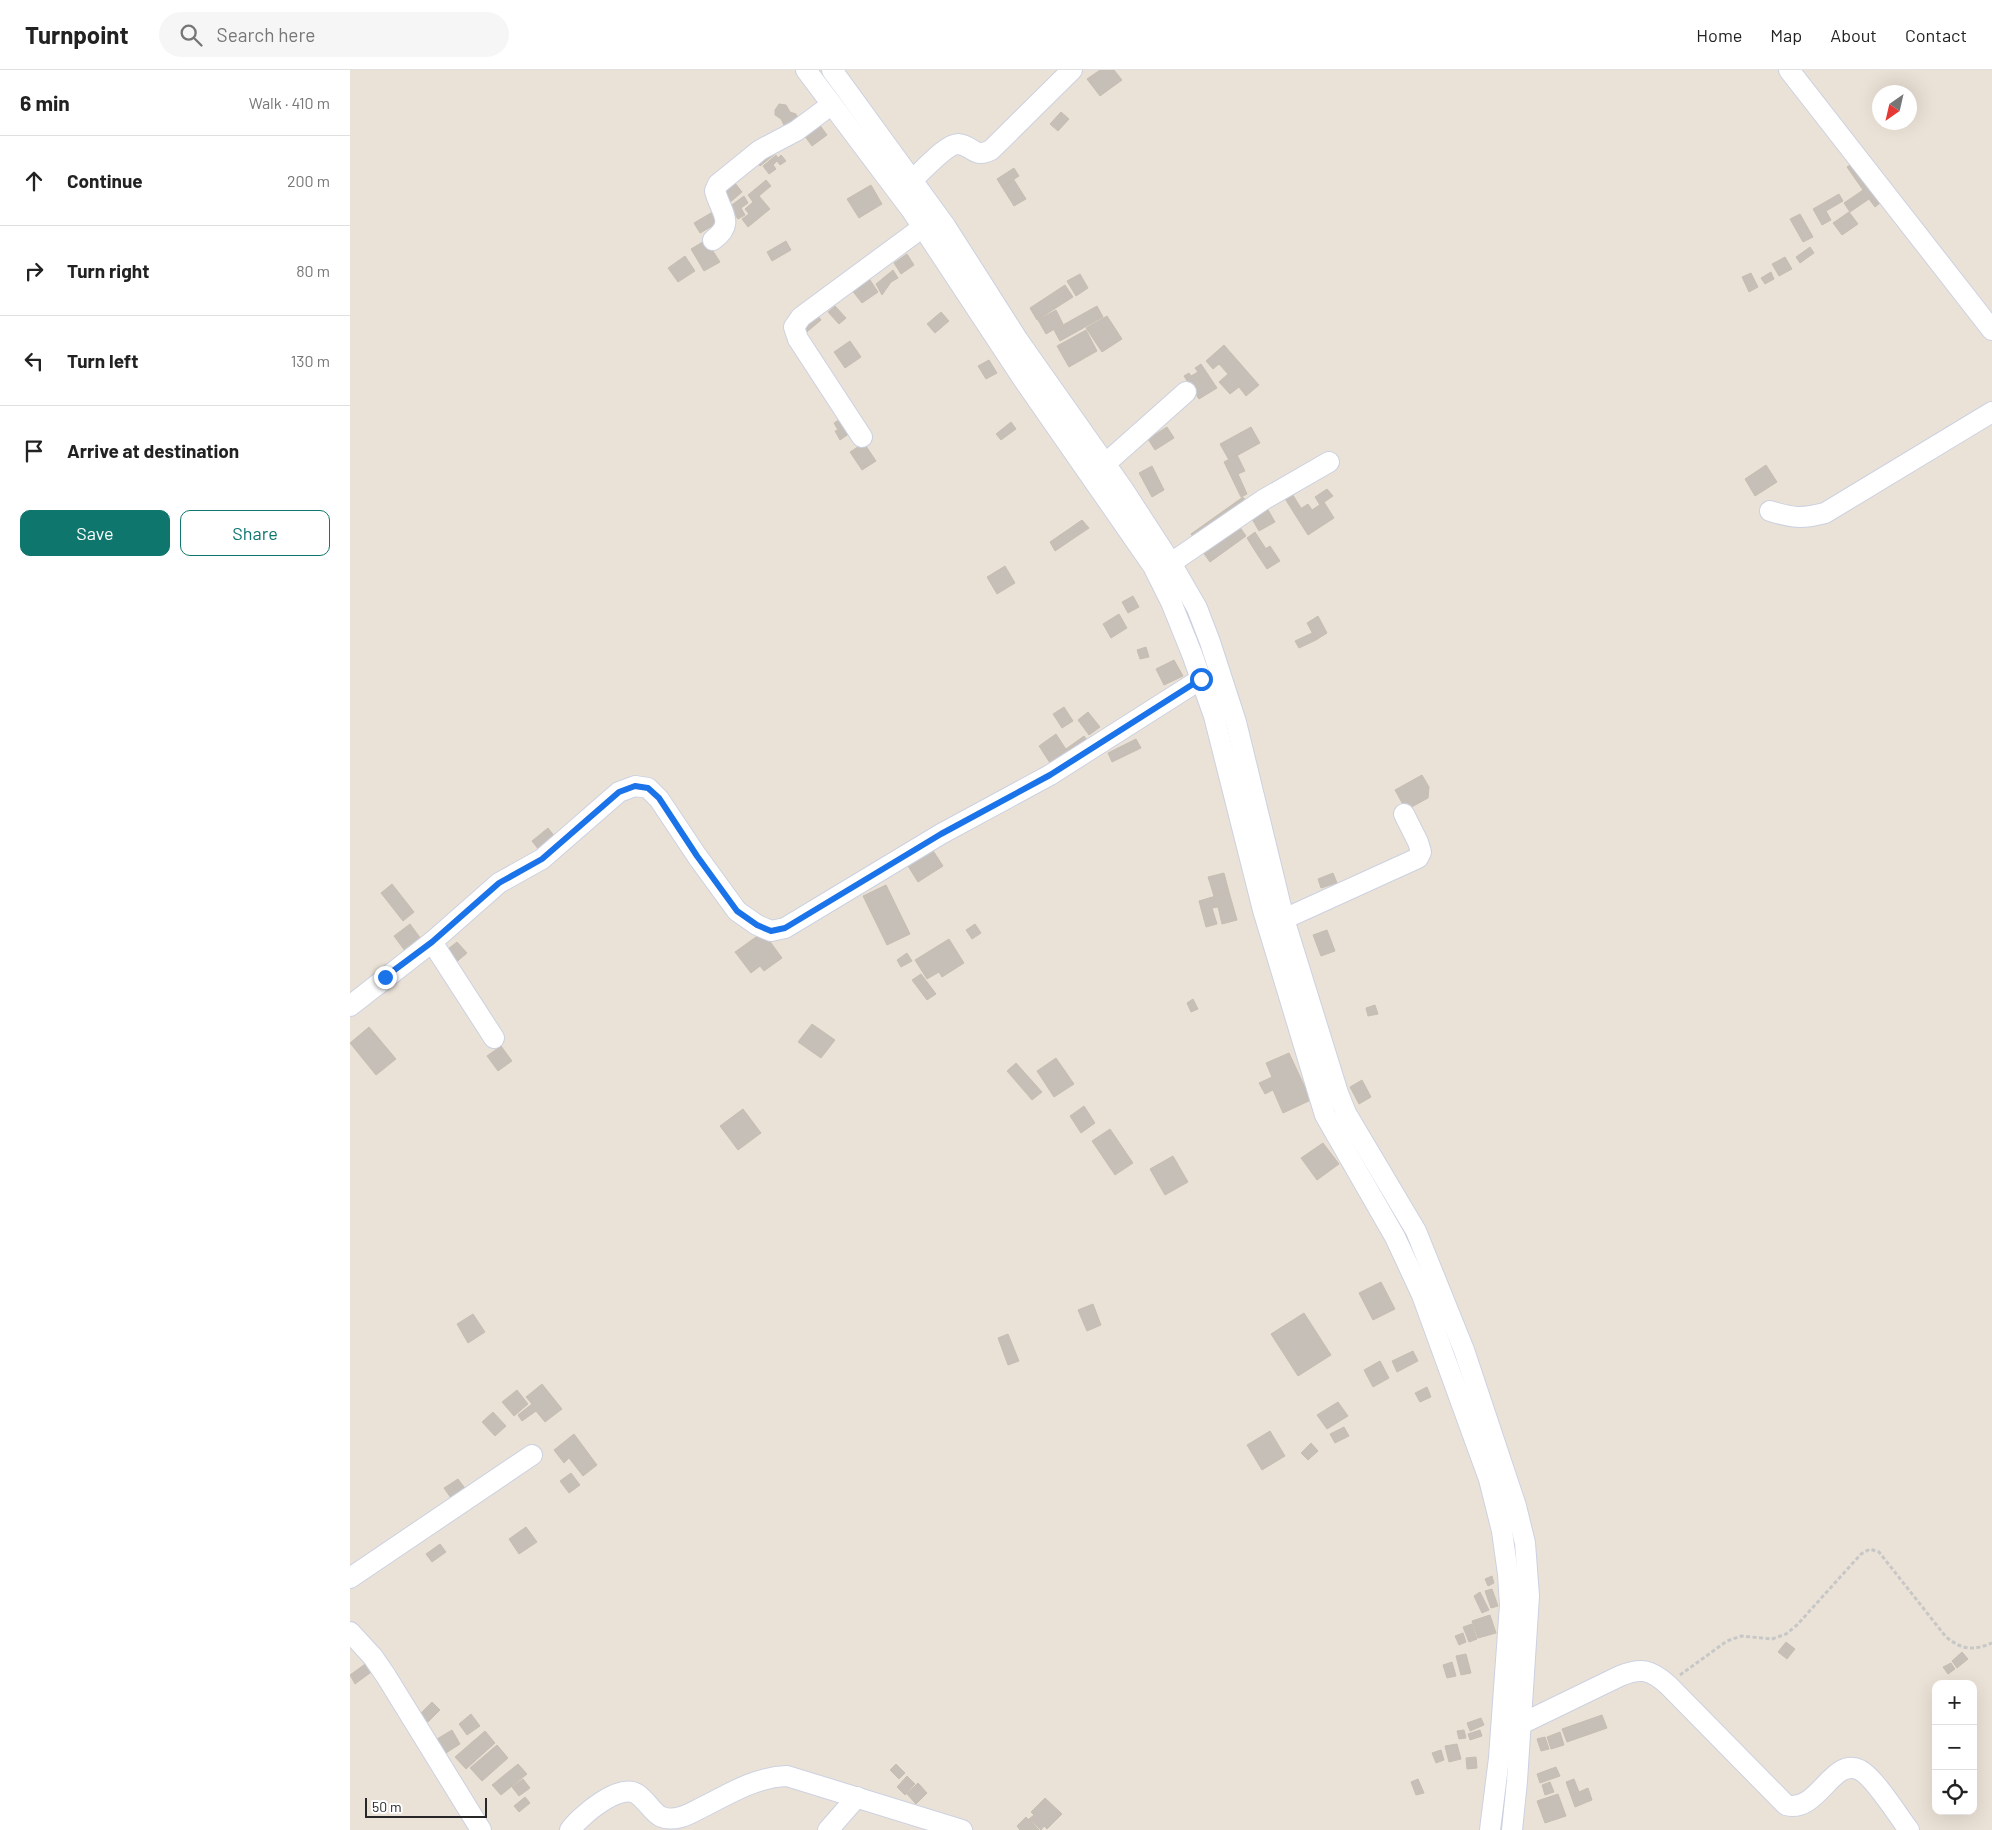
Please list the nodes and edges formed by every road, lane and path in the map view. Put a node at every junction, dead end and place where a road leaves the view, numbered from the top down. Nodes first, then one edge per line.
1 (806, 70) edge
2 (832, 70) edge
3 (1072, 70) edge
4 (1789, 70) edge
5 (831, 105) junction
6 (912, 180) junction
7 (923, 227) junction
8 (713, 240) dead end
9 (1992, 330) edge
10 (1186, 392) dead end
11 (1992, 412) edge
12 (862, 437) dead end
13 (1329, 462) dead end
14 (1105, 464) junction
15 (1770, 511) dead end
16 (1171, 563) junction
17 (1201, 679) junction
18 (1404, 814) dead end
19 (1284, 919) junction
20 (432, 942) junction
21 (350, 1006) edge
22 (494, 1038) dead end
23 (532, 1456) dead end
24 (350, 1578) edge
25 (350, 1632) edge
26 (1992, 1643) edge
27 (1668, 1685) junction
28 (1521, 1724) junction
29 (857, 1798) junction
30 (481, 1830) edge
31 (570, 1830) edge
32 (828, 1830) edge
33 (962, 1830) edge
34 (1490, 1830) edge
35 (1512, 1830) edge
36 (1909, 1830) edge

1 - 5 street
2 - 6 street
3 - 6 street
4 - 9 street
5 - 7 street
5 - 8 street
6 - 14 street
7 - 12 street
7 - 17 street
10 - 14 street
11 - 15 street
13 - 16 street
14 - 16 street
16 - 19 street
17 - 20 street
17 - 34 street
18 - 19 street
19 - 28 street
20 - 21 street
20 - 22 street
23 - 24 street
25 - 30 street
26 - 27 path
27 - 28 street
27 - 36 street
28 - 35 street
29 - 31 street
29 - 32 street
29 - 33 street

